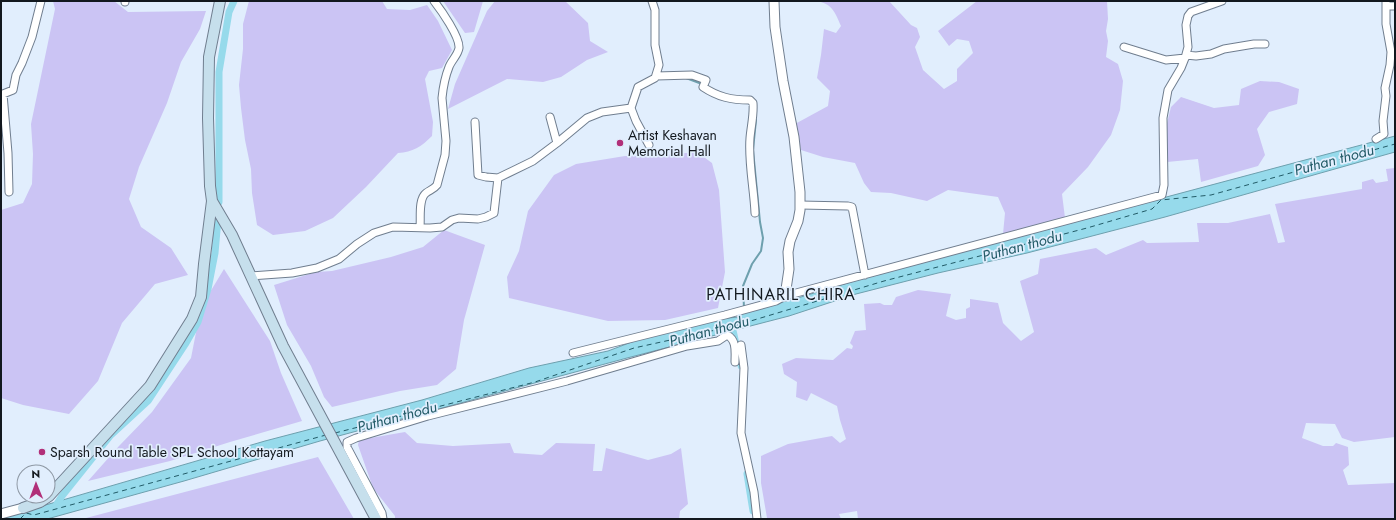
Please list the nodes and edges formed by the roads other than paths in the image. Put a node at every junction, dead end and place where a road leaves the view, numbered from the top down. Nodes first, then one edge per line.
1 (42, 1) edge
2 (220, 1) edge
3 (434, 1) edge
4 (652, 1) edge
5 (774, 1) edge
6 (1222, 1) edge
7 (1209, 3) edge
8 (1386, 3) edge
9 (1395, 6) edge
10 (1265, 44) dead end
11 (1124, 47) dead end
12 (1185, 57) junction
13 (656, 76) junction
14 (631, 108) junction
15 (550, 116) dead end
16 (475, 122) dead end
17 (1376, 139) dead end
18 (557, 143) junction
19 (649, 145) dead end
20 (498, 178) junction
21 (6, 190) edge
22 (212, 201) junction
23 (800, 205) junction
24 (755, 213) dead end
25 (420, 227) junction
26 (865, 275) junction
27 (251, 276) junction
28 (786, 296) junction
29 (741, 345) dead end
30 (572, 353) dead end
31 (735, 362) dead end
32 (23, 508) joint
33 (1, 514) edge
34 (376, 519) edge
35 (383, 519) edge
36 (758, 519) edge

1 - 21 street
2 - 22 main road
3 - 25 street
4 - 13 street
5 - 23 street
6 - 7 street
7 - 12 street
8 - 9 street
8 - 17 street
10 - 12 street
11 - 12 street
12 - 26 street
13 - 14 street
13 - 24 street
14 - 18 street
14 - 19 street
15 - 18 street
16 - 20 street
18 - 20 street
20 - 25 street
22 - 27 main road
22 - 32 main road
23 - 26 street
23 - 28 street
25 - 27 street
26 - 28 street
27 - 34 main road
28 - 30 street
29 - 36 street
31 - 35 street
32 - 33 street

